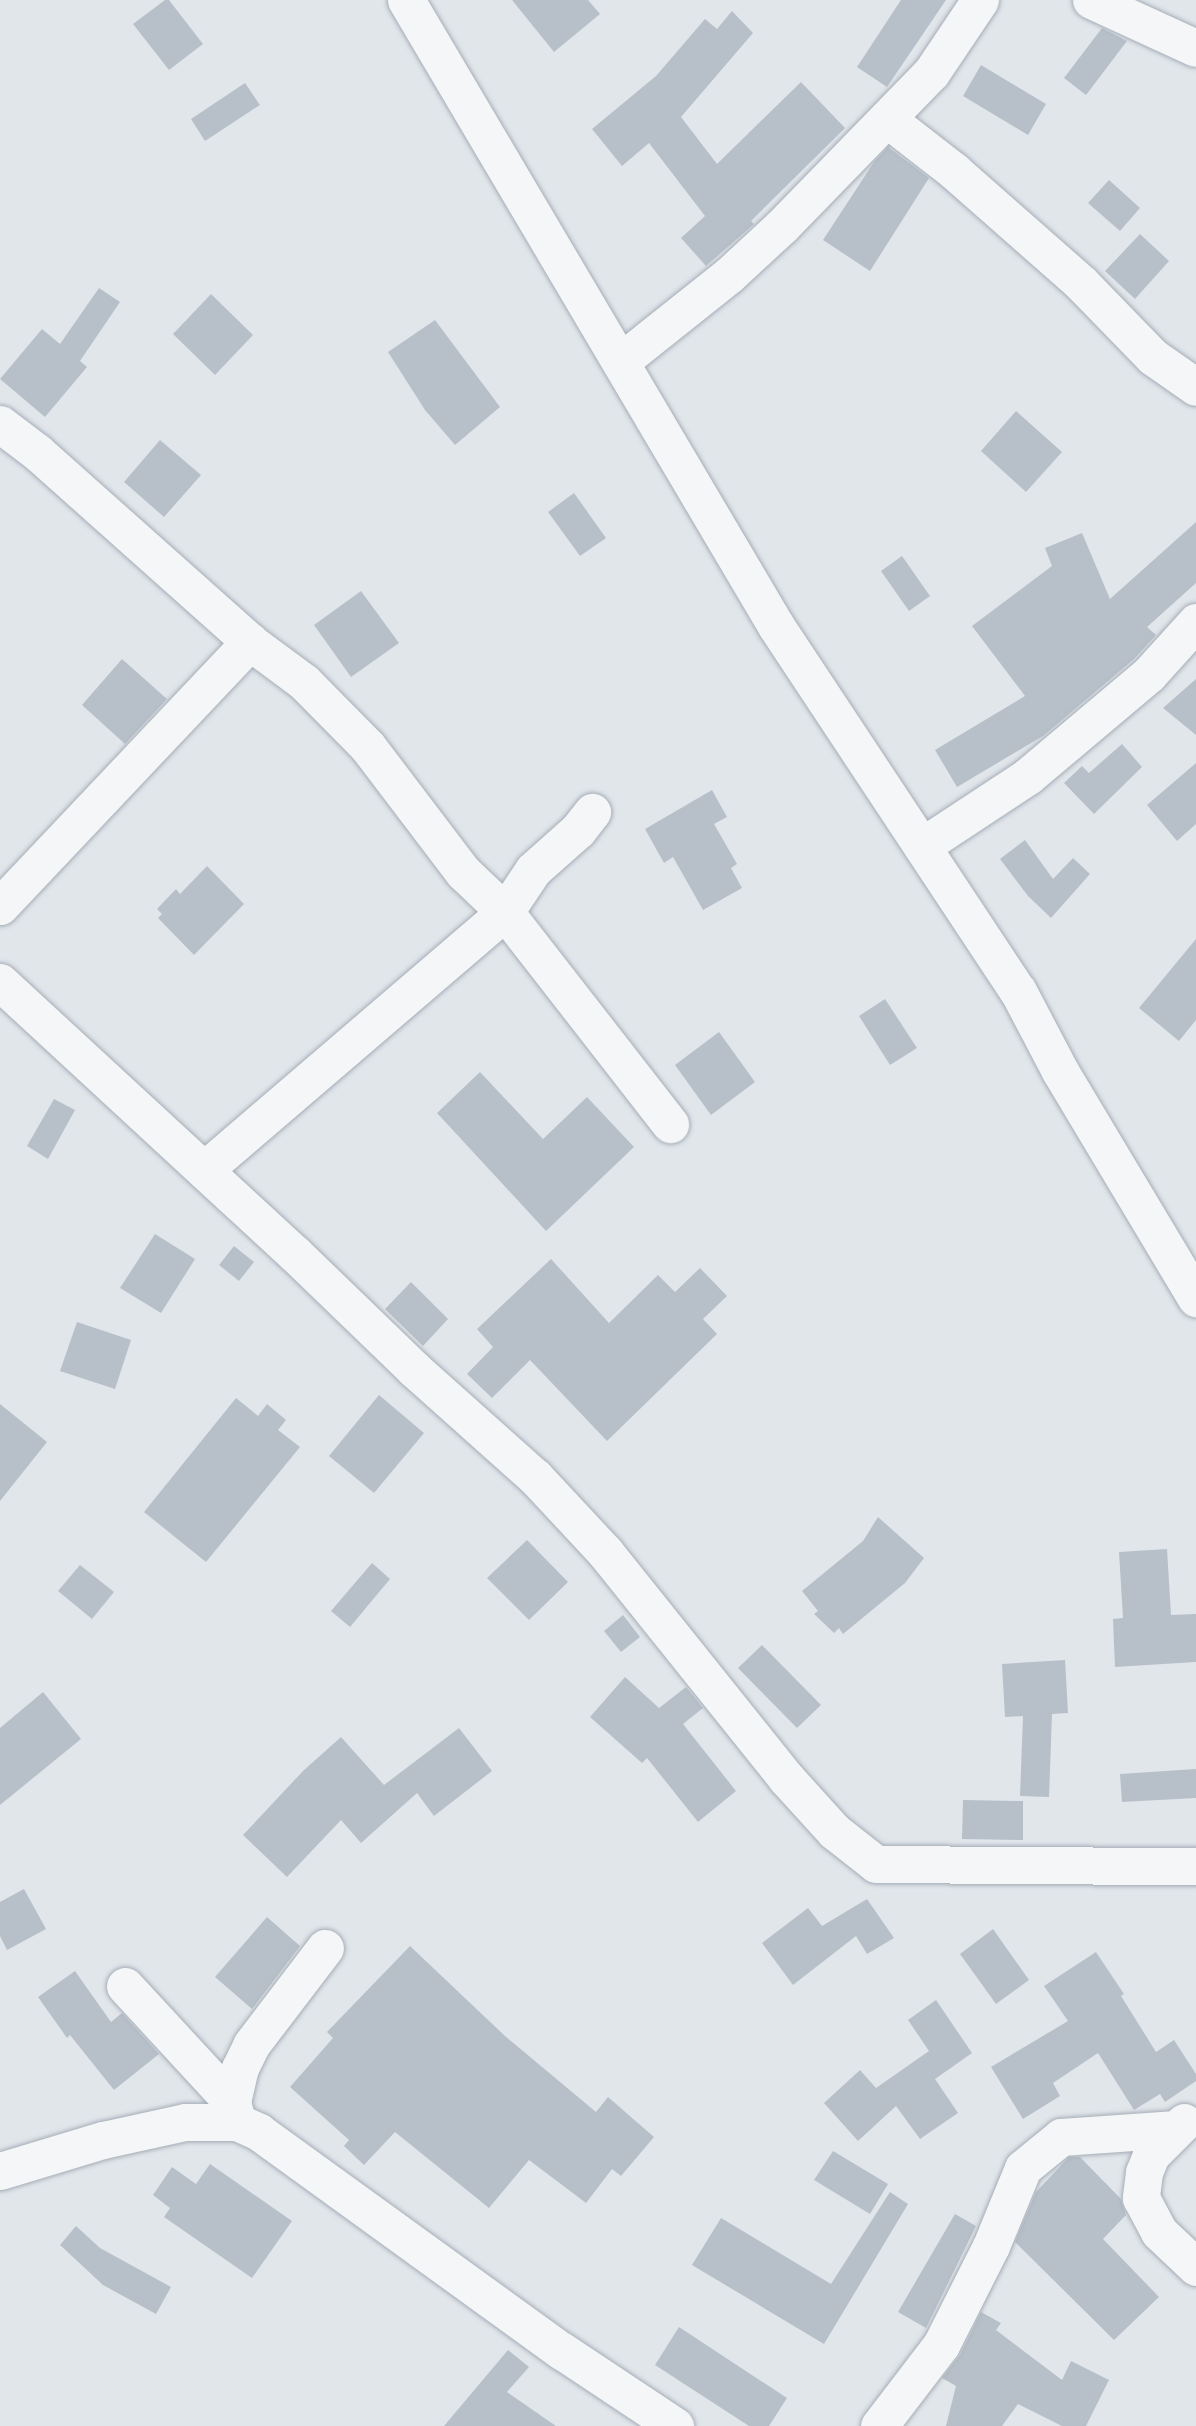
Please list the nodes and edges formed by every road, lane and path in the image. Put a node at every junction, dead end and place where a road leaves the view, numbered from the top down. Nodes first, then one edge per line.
1 (406, 0) edge
2 (980, 0) edge
3 (1091, 0) edge
4 (1196, 48) edge
5 (887, 119) junction
6 (621, 361) junction
7 (1196, 387) edge
8 (0, 424) edge
9 (1196, 622) edge
10 (250, 642) junction
11 (592, 812) dead end
12 (922, 846) junction
13 (0, 906) edge
14 (505, 912) junction
15 (0, 982) edge
16 (670, 1124) dead end
17 (204, 1170) junction
18 (1196, 1298) edge
19 (1196, 1866) edge
20 (325, 1948) dead end
21 (125, 1986) dead end
22 (234, 2112) junction
23 (1186, 2121) edge
24 (0, 2171) edge
25 (1196, 2267) edge
26 (675, 2426) edge
27 (879, 2426) edge

1 - 6 street
2 - 5 street
3 - 4 street
5 - 6 street
5 - 7 street
6 - 12 street
8 - 10 street
9 - 12 street
10 - 13 street
10 - 14 street
11 - 14 street
12 - 18 street
14 - 16 street
14 - 17 street
15 - 17 street
17 - 19 street
20 - 22 street
21 - 22 street
22 - 24 street
22 - 26 street
23 - 25 street
23 - 27 street

